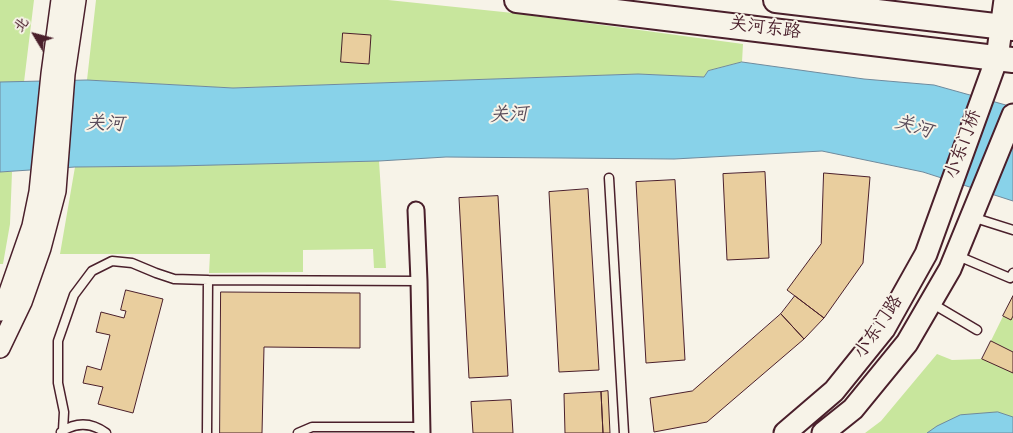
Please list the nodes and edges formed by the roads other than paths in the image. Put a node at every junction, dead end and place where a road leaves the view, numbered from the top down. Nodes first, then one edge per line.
1 (61, 0) edge
2 (76, 0) edge
3 (517, 0) edge
4 (776, 0) edge
5 (1005, 0) edge
6 (1008, 28) edge
7 (1005, 59) edge
8 (58, 74) junction
9 (1013, 115) edge
10 (609, 178) dead end
11 (48, 192) junction
12 (944, 201) joint
13 (416, 210) dead end
14 (972, 214) junction
15 (1013, 230) edge
16 (956, 256) junction
17 (1013, 273) edge
18 (208, 280) junction
19 (419, 281) junction
20 (931, 302) junction
21 (0, 311) edge
22 (977, 330) dead end
23 (0, 348) edge
24 (421, 430) edge
25 (62, 432) edge
26 (106, 433) edge
27 (207, 433) edge
28 (298, 433) edge
29 (624, 433) edge
30 (785, 433) edge
31 (823, 433) edge

1 - 8 street
2 - 8 street
3 - 7 main road, 关河东路
4 - 6 main road, 关河东路
5 - 6 main road
6 - 7 main road
7 - 12 main road, 小东门桥
8 - 11 street
9 - 14 main road, 小东门桥
10 - 29 lane
11 - 21 street
11 - 23 street
12 - 30 main road, 小东门路
13 - 19 street
14 - 15 lane
14 - 16 main road, 小东门路
16 - 17 lane
16 - 20 main road, 小东门路
18 - 19 lane
18 - 25 lane
18 - 27 lane
19 - 24 street
20 - 22 lane
20 - 31 main road, 小东门路
24 - 28 lane
25 - 26 lane

